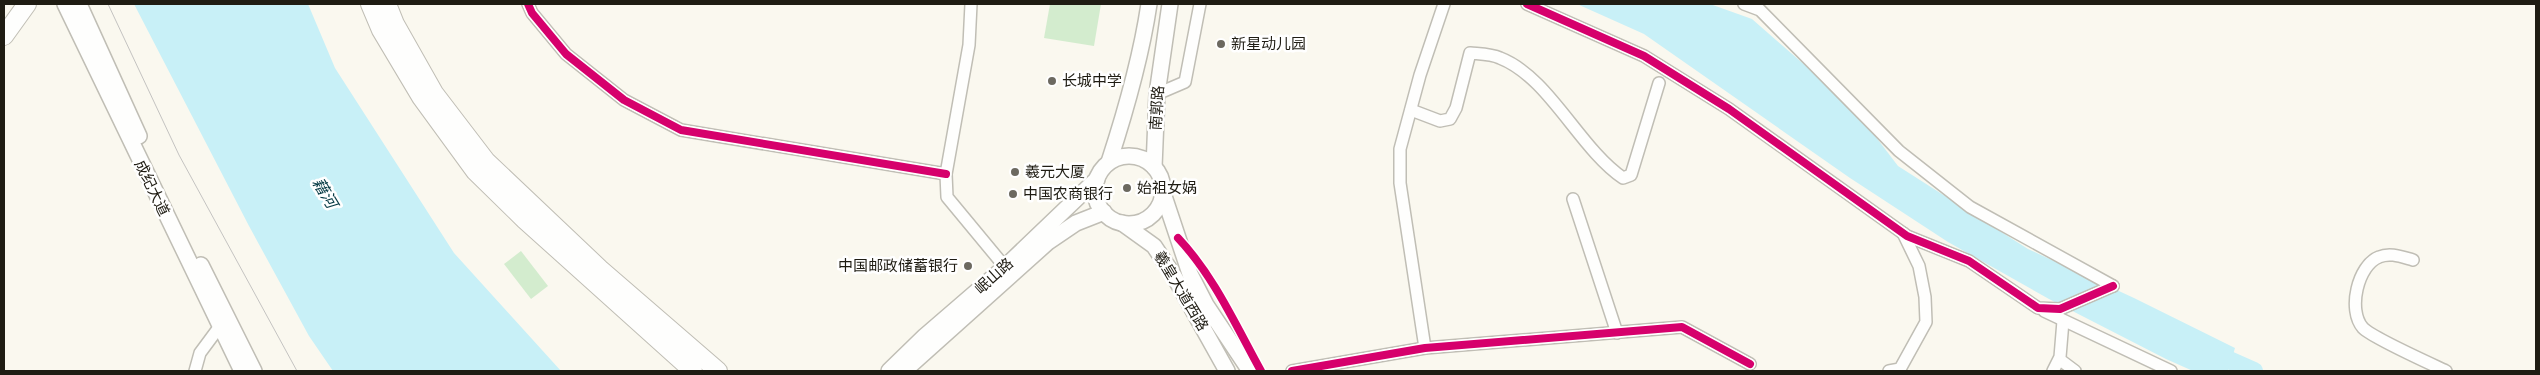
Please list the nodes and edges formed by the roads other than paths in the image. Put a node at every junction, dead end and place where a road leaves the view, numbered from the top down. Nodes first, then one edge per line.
1 (18, 4) edge
2 (27, 4) edge
3 (65, 4) edge
4 (79, 4) edge
5 (370, 4) edge
6 (387, 4) edge
7 (528, 4) edge
8 (971, 4) edge
9 (1149, 4) edge
10 (1170, 4) edge
11 (1200, 4) edge
12 (1444, 4) edge
13 (1527, 4) edge
14 (1744, 4) edge
15 (5, 28) edge
16 (1659, 83) dead end
17 (1157, 94) junction
18 (1411, 110) junction
19 (1109, 162) junction
20 (1154, 167) junction
21 (946, 174) junction
22 (1097, 179) junction
23 (1163, 193) junction
24 (1573, 199) dead end
25 (1104, 212) junction
26 (1122, 223) junction
27 (1902, 232) junction
28 (2413, 260) dead end
29 (1005, 267) junction
30 (2065, 318) junction
31 (220, 326) junction
32 (1617, 333) junction
33 (1425, 348) junction
34 (1750, 364) dead end
35 (2061, 367) edge
36 (195, 371) edge
37 (242, 371) edge
38 (254, 371) edge
39 (693, 371) edge
40 (718, 371) edge
41 (889, 371) edge
42 (904, 371) edge
43 (1228, 371) edge
44 (1250, 371) edge
45 (1292, 371) edge
46 (1889, 371) edge
47 (2053, 371) edge
48 (2075, 371) edge
49 (2171, 371) edge
50 (2446, 371) edge

1 - 15 highway
2 - 15 highway
3 - 31 main road, 成纪大道
4 - 38 main road, 成纪大道
5 - 39 highway
6 - 40 highway
7 - 21 street
8 - 21 street
9 - 19 main road
10 - 17 main road, 南郭路
11 - 17 street
12 - 18 street
13 - 27 street
14 - 30 street
16 - 18 street
17 - 20 main road, 南郭路
18 - 33 street
19 - 20 main road
19 - 22 main road
20 - 23 main road
21 - 29 street
22 - 25 main road
22 - 29 main road, 岷山路
23 - 26 main road
23 - 44 main road, 羲皇大道西路
24 - 32 street
25 - 26 main road
25 - 42 main road, 岷山路
26 - 43 main road, 羲皇大道西路
27 - 30 street
27 - 46 street
28 - 50 street
29 - 41 main road, 岷山路
30 - 35 street
30 - 47 street
30 - 49 street
31 - 36 street
31 - 37 main road, 成纪大道
32 - 33 street
32 - 34 street
33 - 45 street
35 - 48 street

